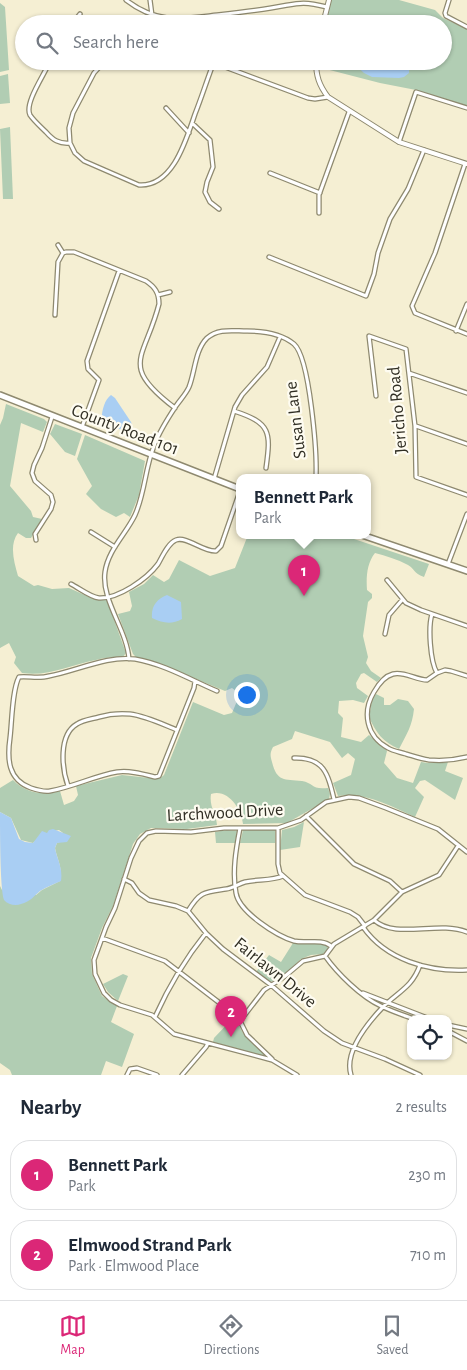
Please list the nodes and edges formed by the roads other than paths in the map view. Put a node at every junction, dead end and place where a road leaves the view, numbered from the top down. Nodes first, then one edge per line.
1 (126, 0) edge
2 (150, 0) edge
3 (329, 0) edge
4 (449, 0) edge
5 (327, 7) junction
6 (150, 15) edge
7 (152, 15) edge
8 (218, 15) edge
9 (325, 15) edge
10 (446, 15) edge
11 (452, 19) edge
12 (467, 27) edge
13 (46, 70) edge
14 (98, 70) edge
15 (211, 70) edge
16 (233, 70) edge
17 (317, 70) edge
18 (328, 97) junction
19 (166, 108) dead end
20 (467, 108) edge
21 (349, 112) junction
22 (192, 122) junction
23 (189, 133) junction
24 (399, 142) junction
25 (70, 143) junction
26 (424, 150) junction
27 (466, 164) edge
28 (270, 173) dead end
29 (320, 193) junction
30 (219, 209) dead end
31 (319, 213) dead end
32 (58, 245) dead end
33 (63, 253) junction
34 (269, 257) dead end
35 (119, 271) junction
36 (170, 292) dead end
37 (158, 295) junction
38 (467, 304) edge
39 (55, 316) dead end
40 (456, 331) junction
41 (467, 334) edge
42 (280, 338) junction
43 (409, 373) junction
44 (467, 393) edge
45 (0, 395) edge
46 (376, 396) dead end
47 (175, 408) junction
48 (234, 411) junction
49 (52, 416) junction
50 (415, 426) junction
51 (82, 428) junction
52 (467, 444) edge
53 (151, 455) junction
54 (266, 468) dead end
55 (316, 474) edge
56 (214, 480) junction
57 (236, 488) edge
58 (467, 495) edge
59 (236, 501) edge
60 (467, 514) edge
61 (91, 532) dead end
62 (371, 538) edge
63 (36, 540) dead end
64 (115, 547) junction
65 (448, 565) junction
66 (467, 571) edge
67 (387, 580) dead end
68 (71, 584) dead end
69 (109, 596) junction
70 (402, 600) junction
71 (432, 614) junction
72 (467, 626) edge
73 (385, 634) dead end
74 (129, 659) junction
75 (436, 673) junction
76 (467, 676) edge
77 (195, 681) junction
78 (217, 691) dead end
79 (177, 730) junction
80 (467, 757) edge
81 (294, 758) dead end
82 (68, 786) junction
83 (334, 799) junction
84 (306, 816) junction
85 (240, 828) junction
86 (278, 828) junction
87 (458, 846) junction
88 (467, 852) edge
89 (284, 876) junction
90 (124, 879) junction
91 (235, 886) junction
92 (402, 892) junction
93 (188, 911) junction
94 (374, 920) junction
95 (364, 927) junction
96 (467, 932) edge
97 (206, 933) junction
98 (102, 938) junction
99 (331, 946) junction
100 (325, 956) junction
101 (420, 965) junction
102 (467, 970) edge
103 (178, 972) junction
104 (271, 985) junction
105 (362, 993) junction
106 (389, 1002) junction
107 (383, 1007) junction
108 (420, 1015) edge
109 (407, 1016) edge
110 (155, 1017) junction
111 (240, 1021) junction
112 (452, 1026) edge
113 (467, 1029) edge
114 (452, 1033) edge
115 (467, 1041) edge
116 (208, 1043) junction
117 (354, 1048) junction
118 (272, 1060) junction
119 (127, 1075) edge
120 (157, 1075) edge
121 (182, 1075) edge
122 (297, 1075) edge
123 (351, 1075) edge
124 (420, 1075) edge

1 - 6 street
2 - 7 street
3 - 5 street
4 - 10 street
5 - 8 street
5 - 9 street
11 - 12 street
13 - 25 street
14 - 25 street
15 - 22 street
16 - 18 street
17 - 18 street
18 - 21 street
19 - 23 street
20 - 24 street
21 - 24 street
21 - 29 street
22 - 23 street
22 - 30 street
23 - 25 street
24 - 26 street
26 - 27 street
26 - 34 street
27 - 40 street
28 - 29 street
29 - 31 street
32 - 33 street
33 - 35 street
33 - 39 street
35 - 37 street
35 - 51 street
36 - 37 street
37 - 47 street
38 - 40 street
40 - 41 street
42 - 47 street, Susan Lane
42 - 48 street
42 - 55 street, Susan Lane
43 - 44 street
43 - 46 street, Jericho Road
43 - 50 street, Jericho Road
45 - 49 main road, County Road 101
47 - 53 street, Susan Lane
48 - 54 street
48 - 56 street
49 - 51 main road, County Road 101
49 - 63 street
50 - 52 street
50 - 58 street, Jericho Road
51 - 53 main road, County Road 101
53 - 56 main road, County Road 101
53 - 64 street, Susan Lane
56 - 57 main road, County Road 101
59 - 69 street
60 - 65 street
61 - 64 street
62 - 65 main road
64 - 69 street, Susan Lane
65 - 66 main road
67 - 70 street
68 - 69 street
69 - 74 street, Susan Lane
70 - 71 street
70 - 73 street
71 - 72 street
71 - 75 street
74 - 77 street
74 - 82 street
75 - 76 street
75 - 80 street
77 - 78 street
77 - 79 street
79 - 82 street
79 - 82 street
81 - 83 street
83 - 84 street, Larchwood Drive
83 - 87 street, Larchwood Drive
84 - 86 street, Larchwood Drive
84 - 92 street
85 - 86 street, Larchwood Drive
85 - 90 street, Larchwood Drive
85 - 91 street
86 - 89 street
87 - 88 street, Larchwood Drive
87 - 92 street
89 - 91 street
89 - 95 street
90 - 93 street
90 - 98 street
91 - 93 street
91 - 99 street
92 - 94 street
93 - 97 street, Fairlawn Drive
94 - 95 street
94 - 96 street
95 - 99 street
95 - 101 street
97 - 103 street
97 - 104 street, Fairlawn Drive
98 - 103 street
98 - 110 street
99 - 100 street
100 - 104 street
100 - 105 street
101 - 102 street
101 - 106 street
103 - 110 street
103 - 111 street
104 - 111 street
104 - 117 street, Fairlawn Drive
105 - 106 street
105 - 107 street
106 - 107 street
106 - 108 street
107 - 109 street
107 - 117 street
110 - 116 street
111 - 118 street
112 - 113 street
114 - 115 street
116 - 118 street
116 - 121 street
117 - 123 street
117 - 124 street, Fairlawn Drive
118 - 122 street
119 - 120 street

